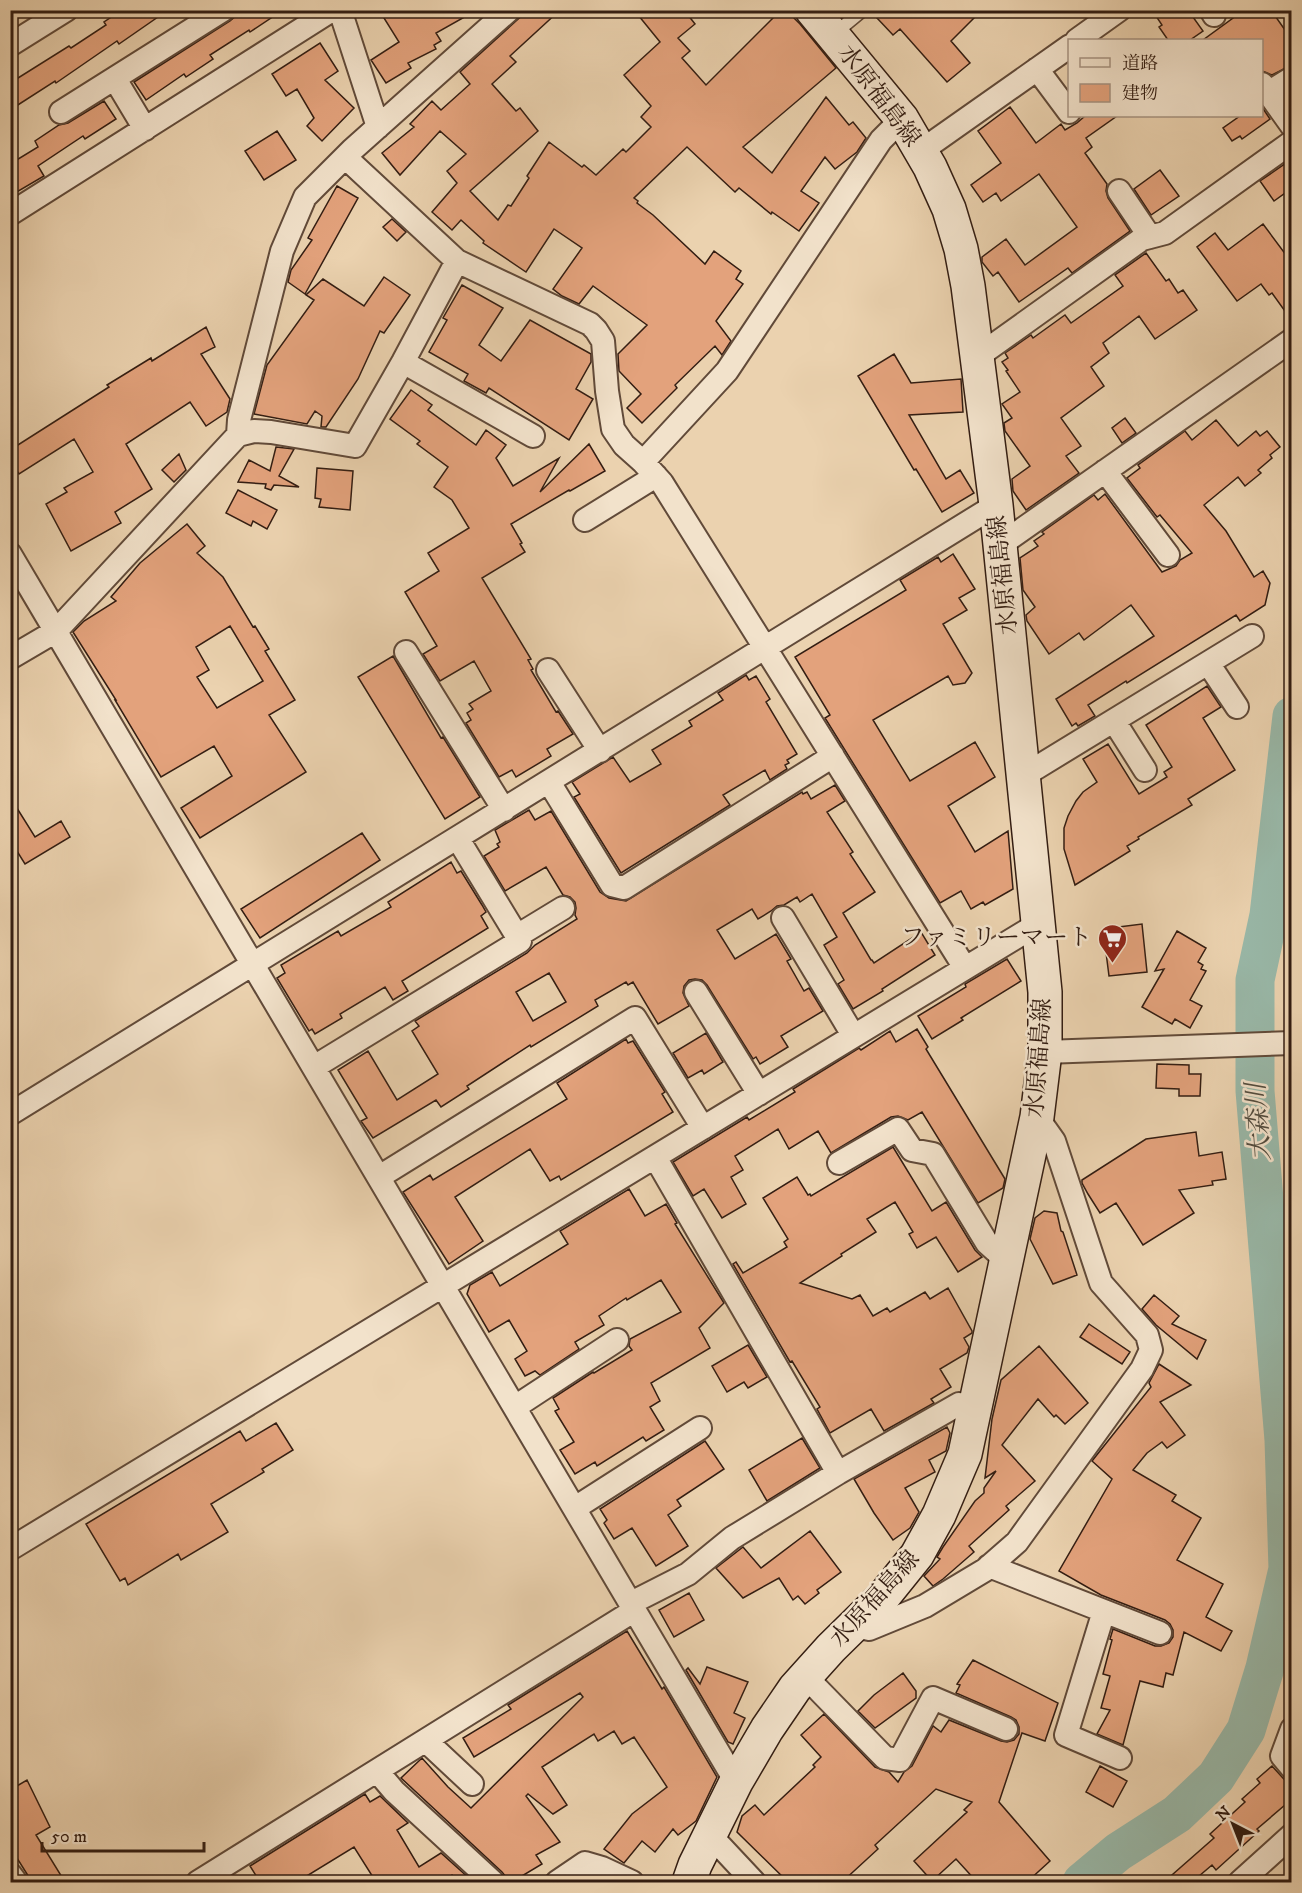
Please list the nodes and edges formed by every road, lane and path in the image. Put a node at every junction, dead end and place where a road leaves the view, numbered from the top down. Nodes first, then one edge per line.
1 (66, 10) edge
2 (223, 10) edge
3 (332, 10) edge
4 (340, 10) edge
5 (863, 10) edge
6 (499, 14) edge
7 (1109, 14) edge
8 (823, 22) edge
9 (1078, 39) edge
10 (10, 45) edge
11 (1068, 47) edge
12 (1036, 69) junction
13 (1292, 78) edge
14 (114, 79) junction
15 (1265, 89) edge
16 (1068, 111) edge
17 (61, 112) dead end
18 (903, 119) junction
19 (1292, 126) edge
20 (378, 127) junction
21 (145, 129) junction
22 (1292, 142) edge
23 (921, 152) junction
24 (345, 157) junction
25 (1119, 191) dead end
26 (10, 213) edge
27 (1150, 237) junction
28 (457, 261) junction
29 (1292, 340) edge
30 (977, 357) junction
31 (403, 362) junction
32 (238, 435) junction
33 (533, 436) dead end
34 (650, 469) junction
35 (1105, 471) junction
36 (996, 506) junction
37 (585, 520) dead end
38 (1000, 545) junction
39 (10, 554) edge
40 (1168, 555) dead end
41 (56, 630) junction
42 (1252, 636) dead end
43 (766, 648) junction
44 (406, 652) dead end
45 (10, 658) edge
46 (1208, 663) junction
47 (548, 670) dead end
48 (1237, 707) dead end
49 (1114, 721) junction
50 (600, 751) junction
51 (833, 756) junction
52 (1144, 770) dead end
53 (1023, 776) junction
54 (549, 782) junction
55 (504, 810) junction
56 (458, 838) junction
57 (563, 908) dead end
58 (783, 918) dead end
59 (1038, 924) junction
60 (517, 936) junction
61 (255, 965) junction
62 (965, 968) junction
63 (696, 992) dead end
64 (854, 1035) junction
65 (1292, 1043) edge
66 (1045, 1052) junction
67 (314, 1067) junction
68 (759, 1094) junction
69 (10, 1114) edge
70 (1037, 1118) junction
71 (703, 1128) junction
72 (655, 1157) junction
73 (839, 1163) dead end
74 (379, 1177) junction
75 (1006, 1260) junction
76 (443, 1286) junction
77 (617, 1340) dead end
78 (515, 1407) junction
79 (975, 1407) junction
80 (700, 1428) dead end
81 (838, 1473) junction
82 (575, 1508) junction
83 (10, 1549) edge
84 (989, 1566) junction
85 (633, 1607) junction
86 (1104, 1611) junction
87 (853, 1626) junction
88 (1160, 1633) dead end
89 (806, 1677) junction
90 (1006, 1729) dead end
91 (1292, 1729) edge
92 (426, 1741) junction
93 (1120, 1758) dead end
94 (1292, 1768) edge
95 (378, 1771) junction
96 (736, 1782) junction
97 (472, 1784) dead end
98 (710, 1835) junction
99 (1292, 1835) edge
100 (10, 1874) edge
101 (16, 1882) edge
102 (198, 1882) edge
103 (493, 1882) edge
104 (557, 1882) edge
105 (632, 1882) edge
106 (689, 1882) edge
107 (754, 1882) edge
108 (1240, 1882) edge

1 - 10 street
2 - 14 street
3 - 21 street
4 - 20 street
5 - 8 lane
6 - 20 street
7 - 9 street
8 - 18 main road, 水原福島線
11 - 12 street
12 - 16 street
12 - 23 street
13 - 15 street
14 - 17 street
14 - 21 street
15 - 19 street
18 - 23 main road, 水原福島線
18 - 34 street
20 - 24 street
21 - 26 street
22 - 27 street
23 - 30 main road, 水原福島線
24 - 28 street
24 - 32 street
25 - 27 street
27 - 30 street
28 - 31 street
28 - 34 street
29 - 35 street
30 - 36 main road, 水原福島線
31 - 32 street
31 - 33 street
32 - 41 street
34 - 37 street
34 - 43 street
35 - 38 street
35 - 40 street
36 - 38 main road, 水原福島線
36 - 43 street
38 - 53 main road, 水原福島線
39 - 41 street
41 - 45 street
41 - 61 street
42 - 46 street
43 - 50 street
43 - 51 street
44 - 55 street
46 - 48 street
46 - 49 street
47 - 50 street
49 - 52 street
49 - 53 street
50 - 54 street
51 - 54 street
51 - 62 street
53 - 59 main road, 水原福島線
54 - 55 street
55 - 56 street
56 - 60 street
56 - 61 street
57 - 60 street
58 - 64 street
59 - 62 street
59 - 66 main road, 水原福島線
60 - 67 street
61 - 67 street
61 - 69 street
62 - 64 street
63 - 68 street
64 - 68 street
65 - 66 street
66 - 70 main road, 水原福島線
67 - 74 street
68 - 71 street
70 - 75 main road, 水原福島線
70 - 84 street
71 - 72 street
71 - 74 street
72 - 76 street
72 - 81 street
73 - 75 street
74 - 76 street
75 - 79 main road, 水原福島線
76 - 78 street
76 - 83 street
77 - 78 street
78 - 82 street
79 - 81 street
79 - 87 main road, 水原福島線
80 - 82 street
81 - 85 street
82 - 85 street
84 - 86 street
84 - 87 street
85 - 92 street
85 - 96 street
86 - 88 street
86 - 93 street
87 - 89 main road, 水原福島線
89 - 90 street
89 - 96 main road, 水原福島線
91 - 94 street
92 - 95 street
92 - 97 street
95 - 102 street
95 - 103 street
96 - 98 main road, 水原福島線
98 - 106 main road, 水原福島線
98 - 107 street
99 - 108 street
100 - 101 street
104 - 105 street

